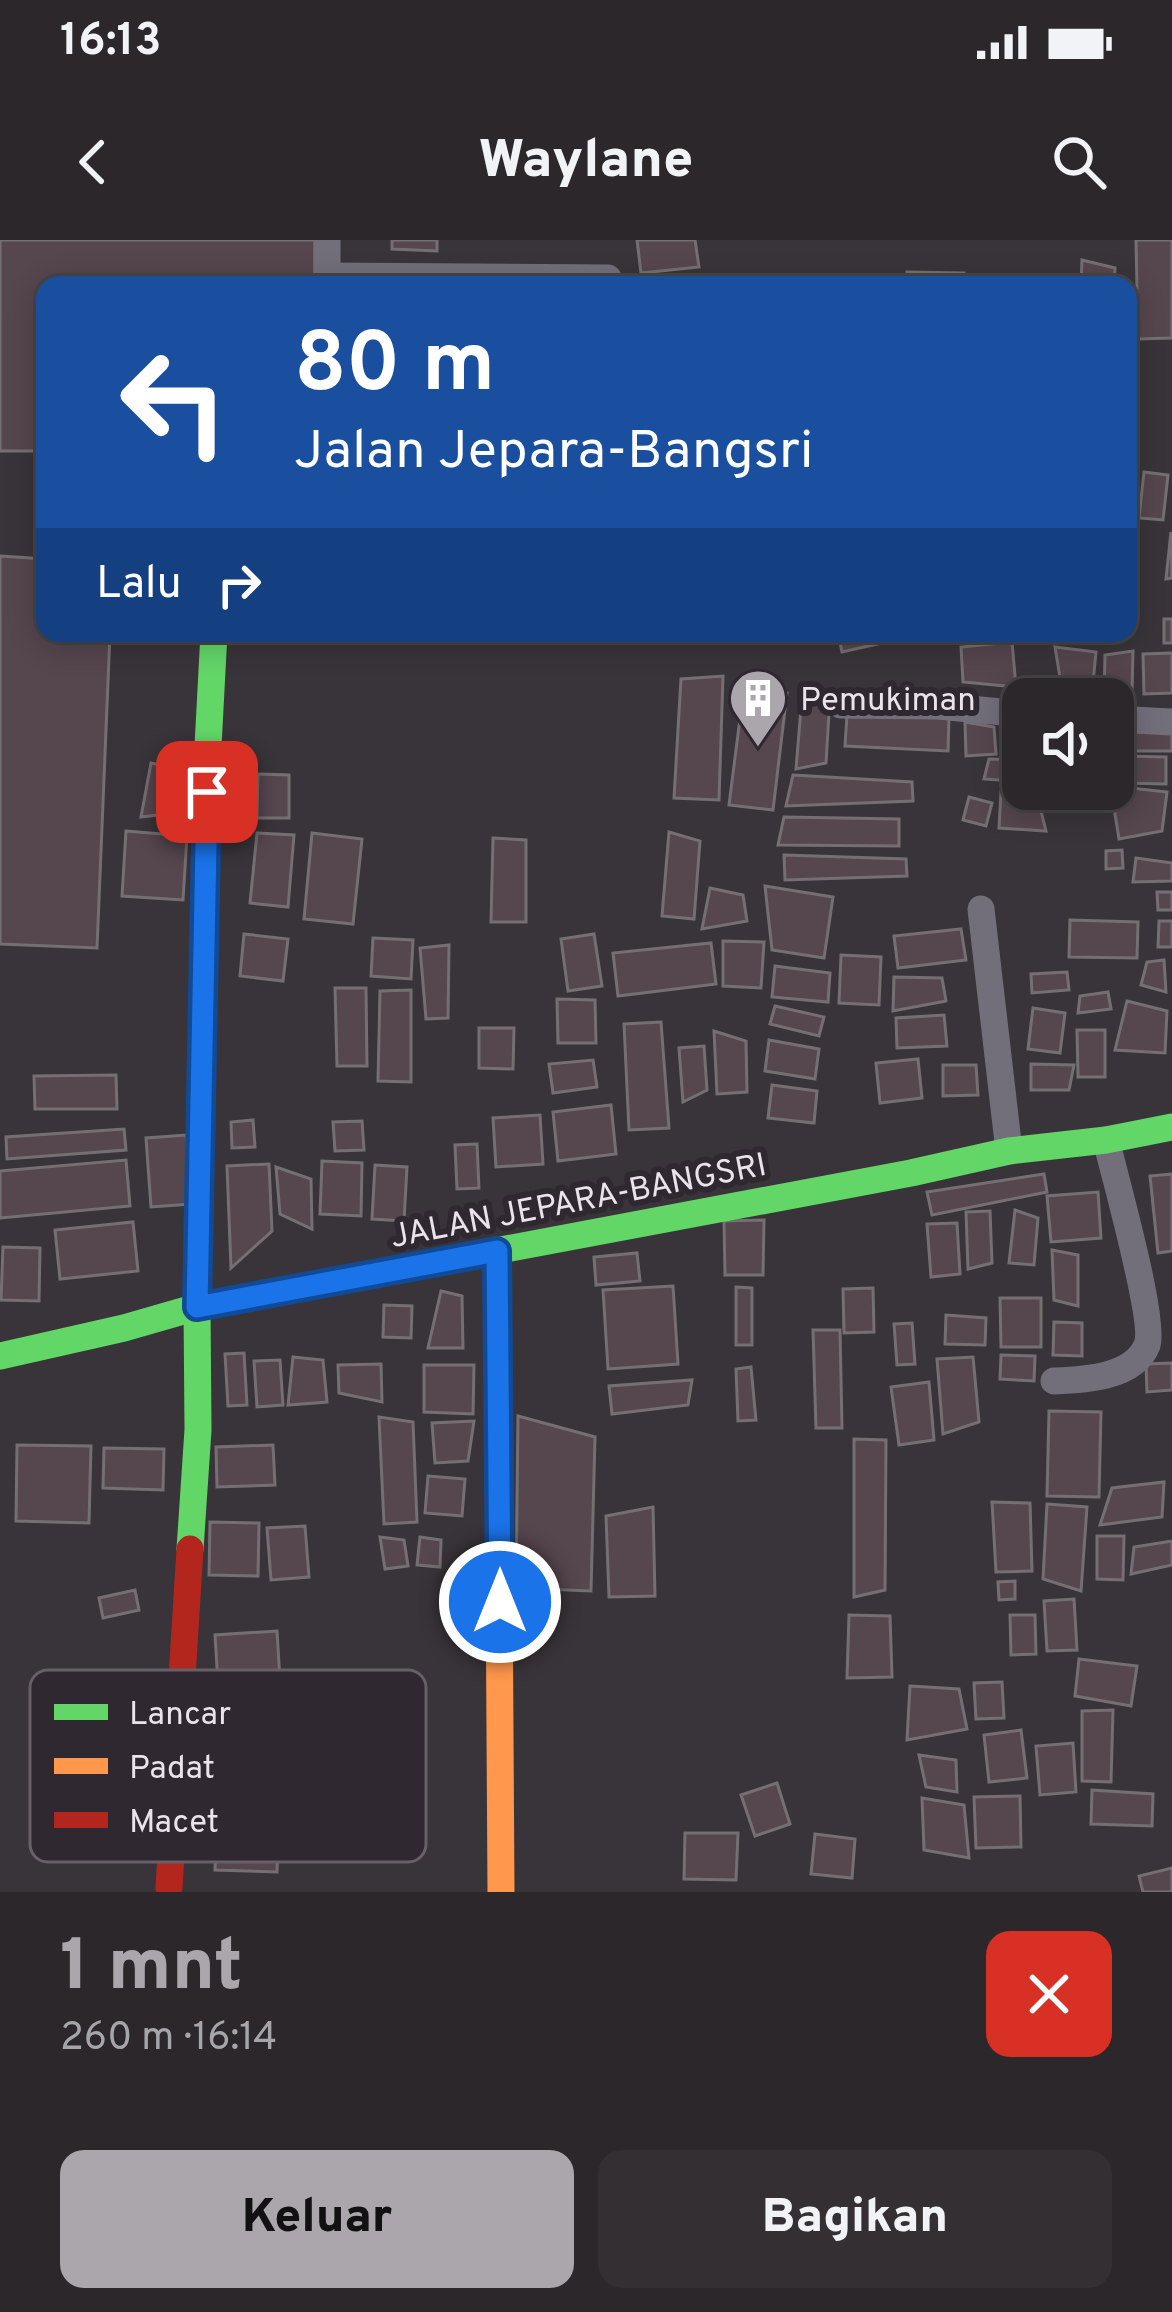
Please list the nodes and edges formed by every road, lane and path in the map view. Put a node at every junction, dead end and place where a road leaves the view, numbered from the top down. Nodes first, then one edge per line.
1 (327, 240) edge
2 (327, 276) edge
3 (214, 642) edge
4 (841, 705) dead end
5 (1002, 712) edge
6 (1134, 720) edge
7 (1172, 722) edge
8 (981, 910) dead end
9 (1172, 1127) edge
10 (1106, 1140) junction
11 (1009, 1151) junction
12 (497, 1251) junction
13 (197, 1307) junction
14 (0, 1356) edge
15 (1054, 1381) dead end
16 (183, 1670) edge
17 (171, 1862) edge
18 (169, 1887) dead end
19 (501, 1892) edge

1 - 2 street
3 - 13 street
4 - 5 street
6 - 7 street
8 - 11 street
9 - 10 street, JALAN JEPARA-BANGSRI
10 - 11 street, JALAN JEPARA-BANGSRI
10 - 15 street
11 - 12 street, JALAN JEPARA-BANGSRI
12 - 13 street, JALAN JEPARA-BANGSRI
12 - 19 street
13 - 14 street, JALAN JEPARA-BANGSRI
13 - 16 street
17 - 18 street

